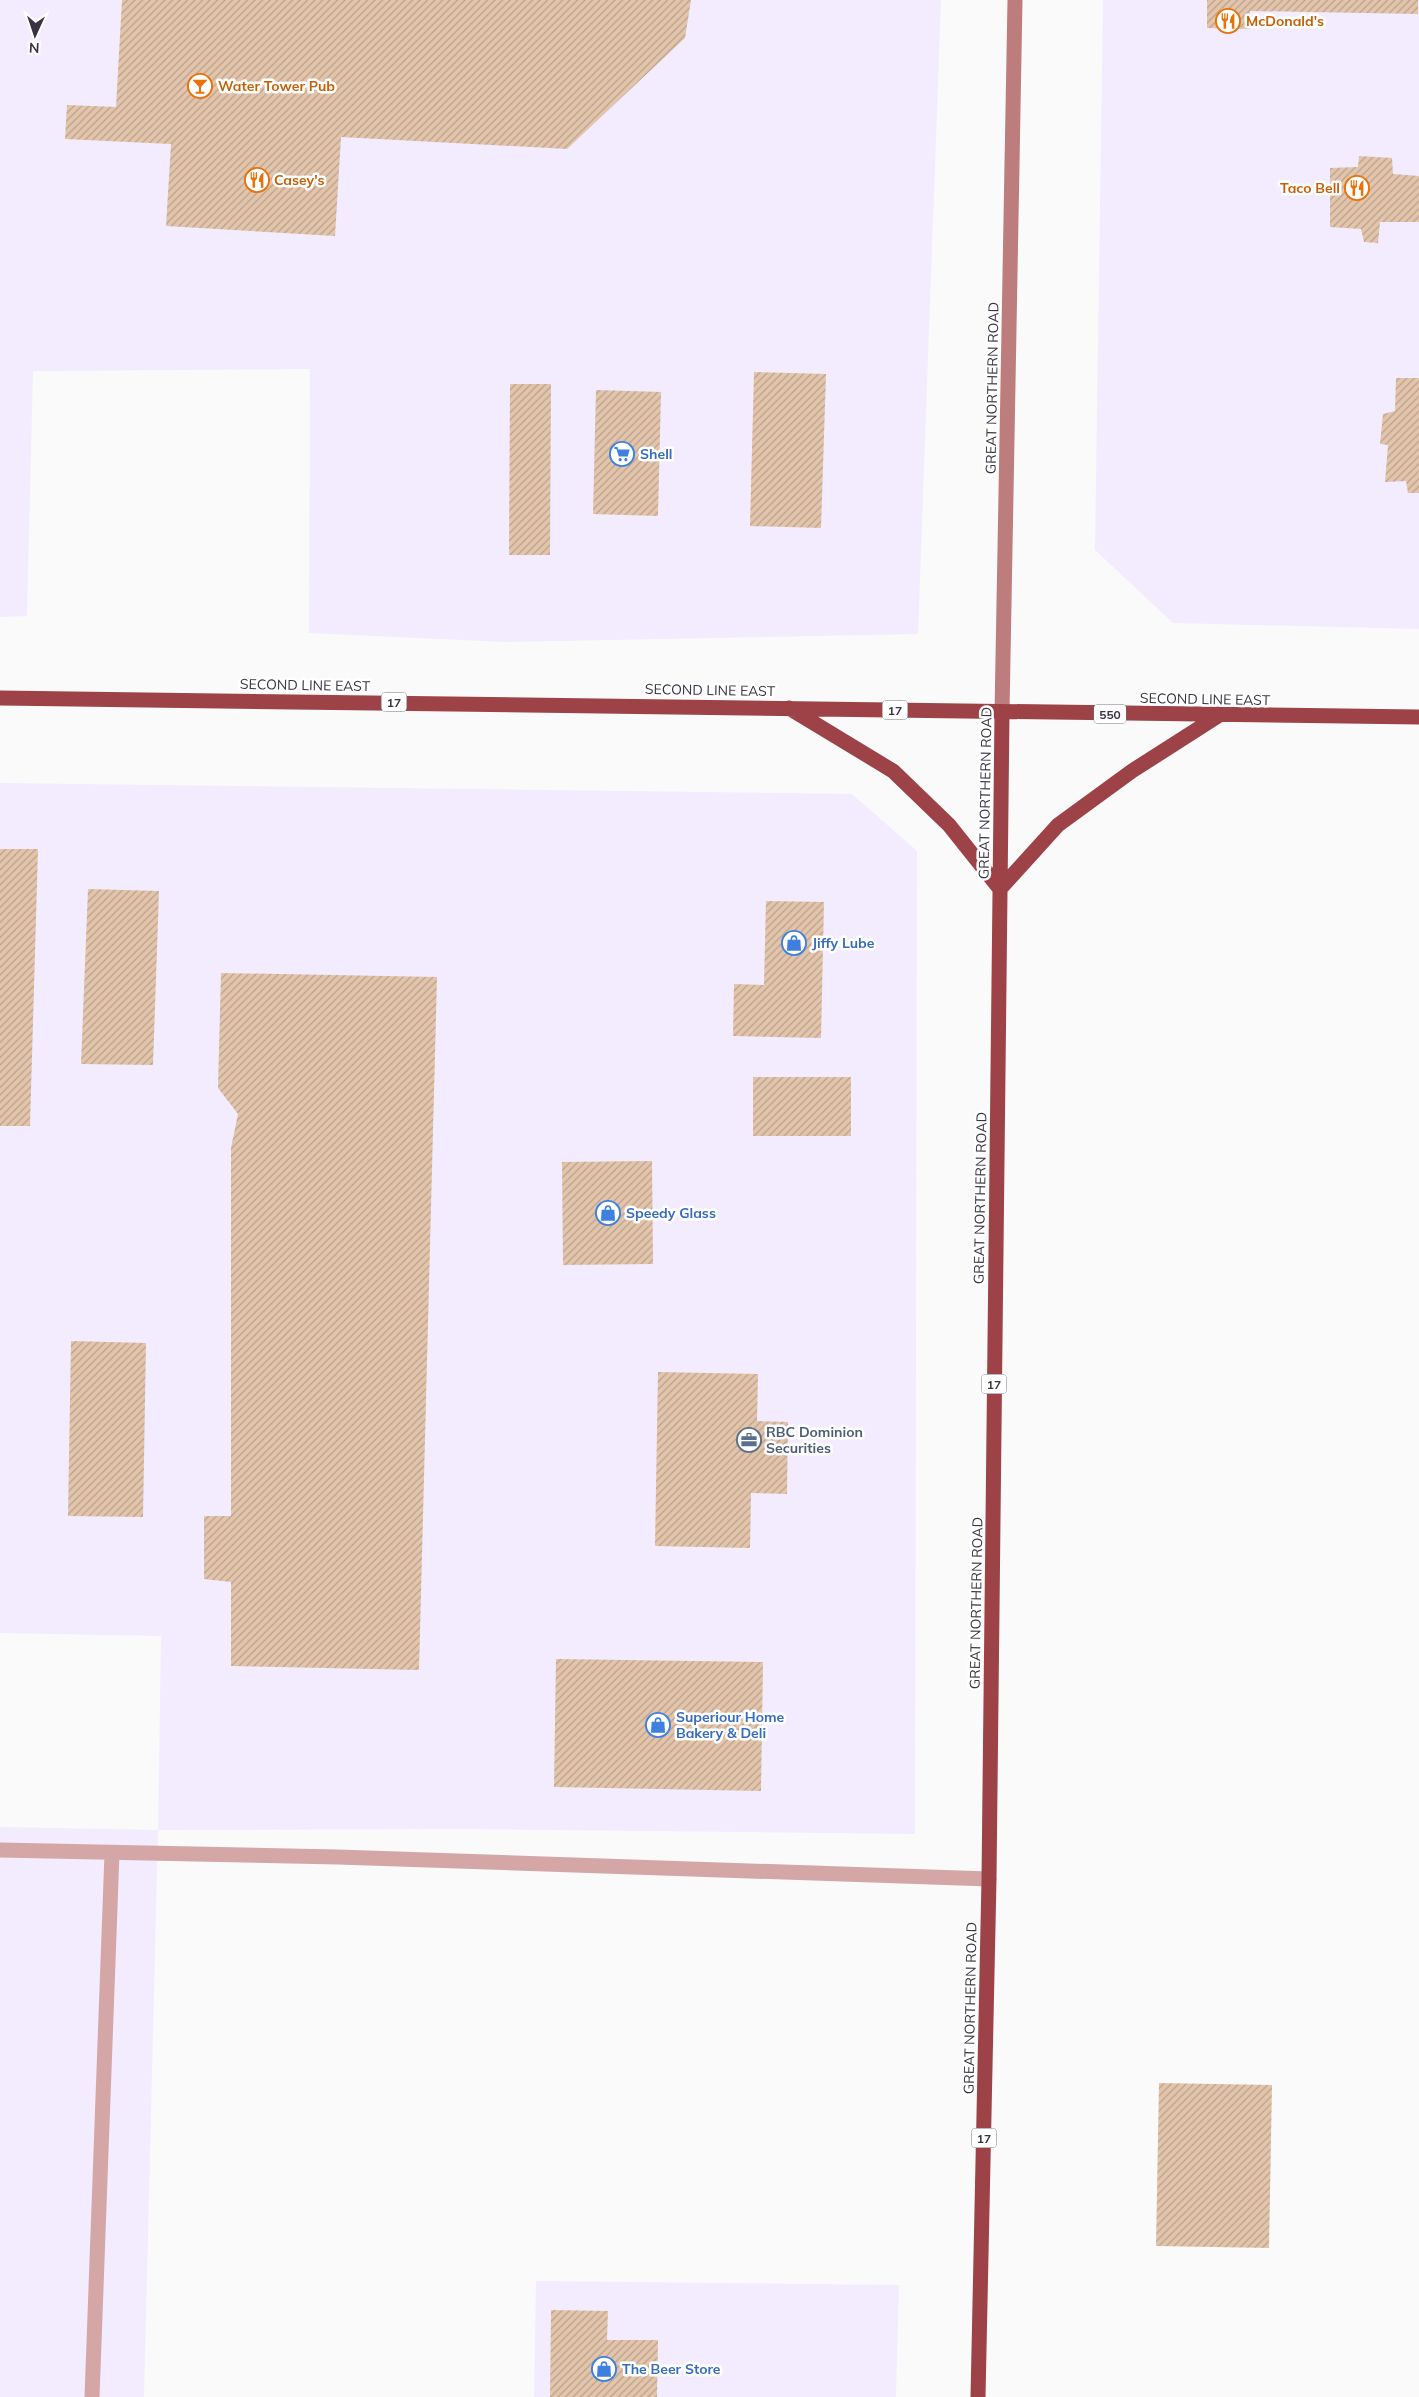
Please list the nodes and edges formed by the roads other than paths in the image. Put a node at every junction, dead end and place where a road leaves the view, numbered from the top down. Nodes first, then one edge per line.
1 (1015, 0) edge
2 (0, 698) edge
3 (787, 707) junction
4 (1002, 712) junction
5 (1219, 715) junction
6 (1419, 717) edge
7 (1000, 889) junction
8 (0, 1850) edge
9 (112, 1853) junction
10 (989, 1879) junction
11 (92, 2397) edge
12 (978, 2397) edge

1 - 4 main road, GREAT NORTHERN ROAD
2 - 3 highway, SECOND LINE EAST / 17
3 - 4 highway, SECOND LINE EAST / 17
3 - 7 highway
4 - 5 highway, SECOND LINE EAST / 550
4 - 7 highway, GREAT NORTHERN ROAD / 17
5 - 6 highway, SECOND LINE EAST / 550
5 - 7 highway
7 - 10 highway, GREAT NORTHERN ROAD / 17
8 - 9 lane
9 - 10 lane
9 - 11 lane
10 - 12 highway, GREAT NORTHERN ROAD / 17

